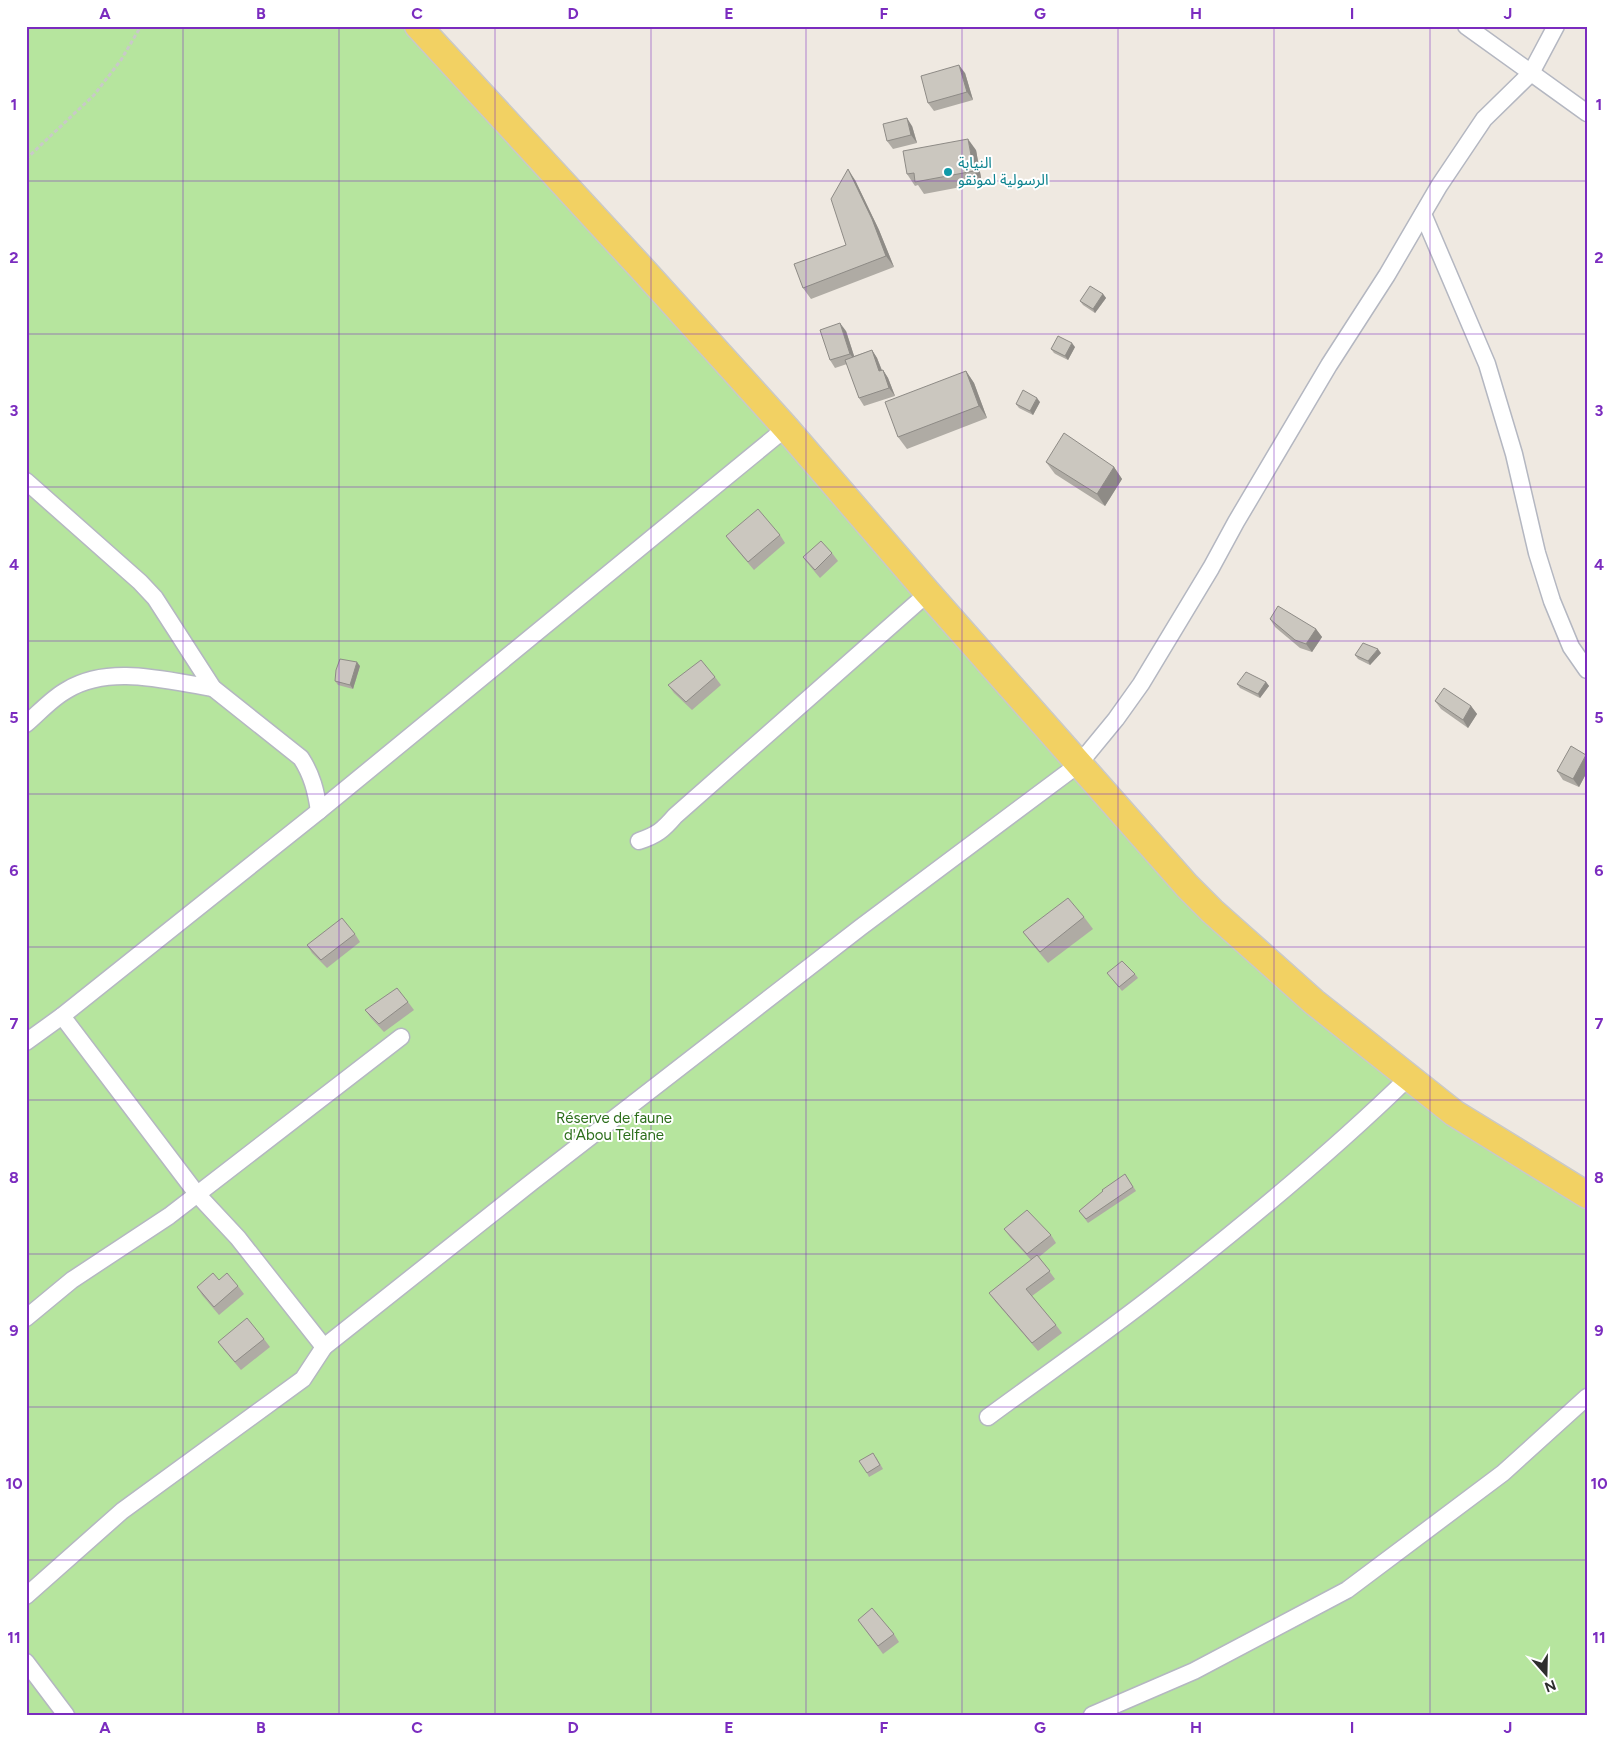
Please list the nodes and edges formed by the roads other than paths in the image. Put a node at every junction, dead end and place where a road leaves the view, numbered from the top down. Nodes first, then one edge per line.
1 (418, 26) edge
2 (1466, 26) edge
3 (1556, 26) edge
4 (1531, 73) junction
5 (1587, 113) edge
6 (1423, 214) junction
7 (786, 428) junction
8 (26, 481) edge
9 (928, 593) junction
10 (1587, 670) edge
11 (213, 688) junction
12 (26, 724) edge
13 (1079, 764) junction
14 (319, 811) junction
15 (639, 841) dead end
16 (62, 1016) junction
17 (29, 1034) edge
18 (401, 1037) dead end
19 (1409, 1077) junction
20 (197, 1194) junction
21 (1587, 1196) edge
22 (26, 1318) edge
23 (324, 1347) junction
24 (1587, 1397) edge
25 (988, 1418) dead end
26 (26, 1596) edge
27 (26, 1662) edge
28 (66, 1715) edge
29 (1092, 1715) edge

1 - 7 main road
2 - 4 street
3 - 4 street
4 - 5 street
4 - 6 street
6 - 10 street
6 - 13 street
7 - 9 main road
7 - 14 street
8 - 11 street
9 - 13 main road
9 - 15 street
11 - 12 street
11 - 14 street
13 - 19 main road
13 - 23 street
14 - 16 street
16 - 17 street
16 - 20 street
18 - 20 street
19 - 21 main road
19 - 25 street
20 - 22 street
20 - 23 street
23 - 26 street
24 - 29 street
27 - 28 street

